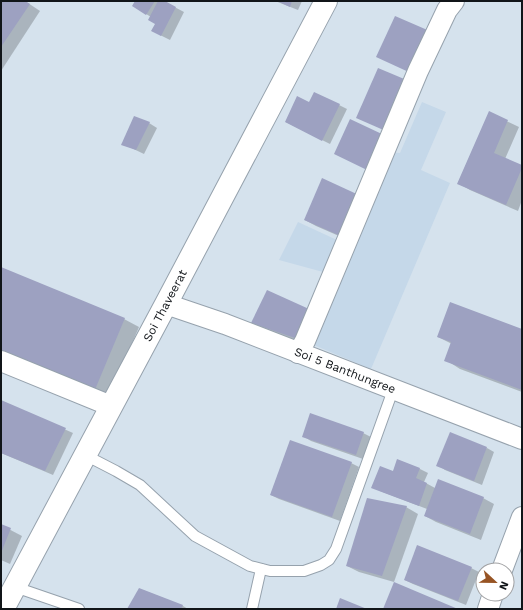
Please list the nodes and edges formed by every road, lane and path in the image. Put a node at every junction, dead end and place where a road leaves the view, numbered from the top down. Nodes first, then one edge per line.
1 (326, 1) edge
2 (454, 1) edge
3 (166, 304) junction
4 (298, 353) junction
5 (1, 361) edge
6 (393, 390) junction
7 (111, 406) junction
8 (522, 439) edge
9 (85, 456) junction
10 (522, 517) edge
11 (505, 562) edge
12 (261, 569) junction
13 (14, 587) junction
14 (3, 609) edge
15 (79, 609) edge
16 (252, 609) edge

1 - 3 street, Soi Thaveerat
2 - 4 street
3 - 4 street, Soi 5 Banthungree
3 - 7 street, Soi Thaveerat
4 - 6 street, Soi 5 Banthungree
5 - 7 street
6 - 8 street, Soi 5 Banthungree
6 - 12 lane
7 - 9 street, Soi Thaveerat
9 - 12 lane
9 - 13 street, Soi Thaveerat
10 - 11 street
12 - 16 lane
13 - 14 street, Soi Thaveerat
13 - 15 lane

